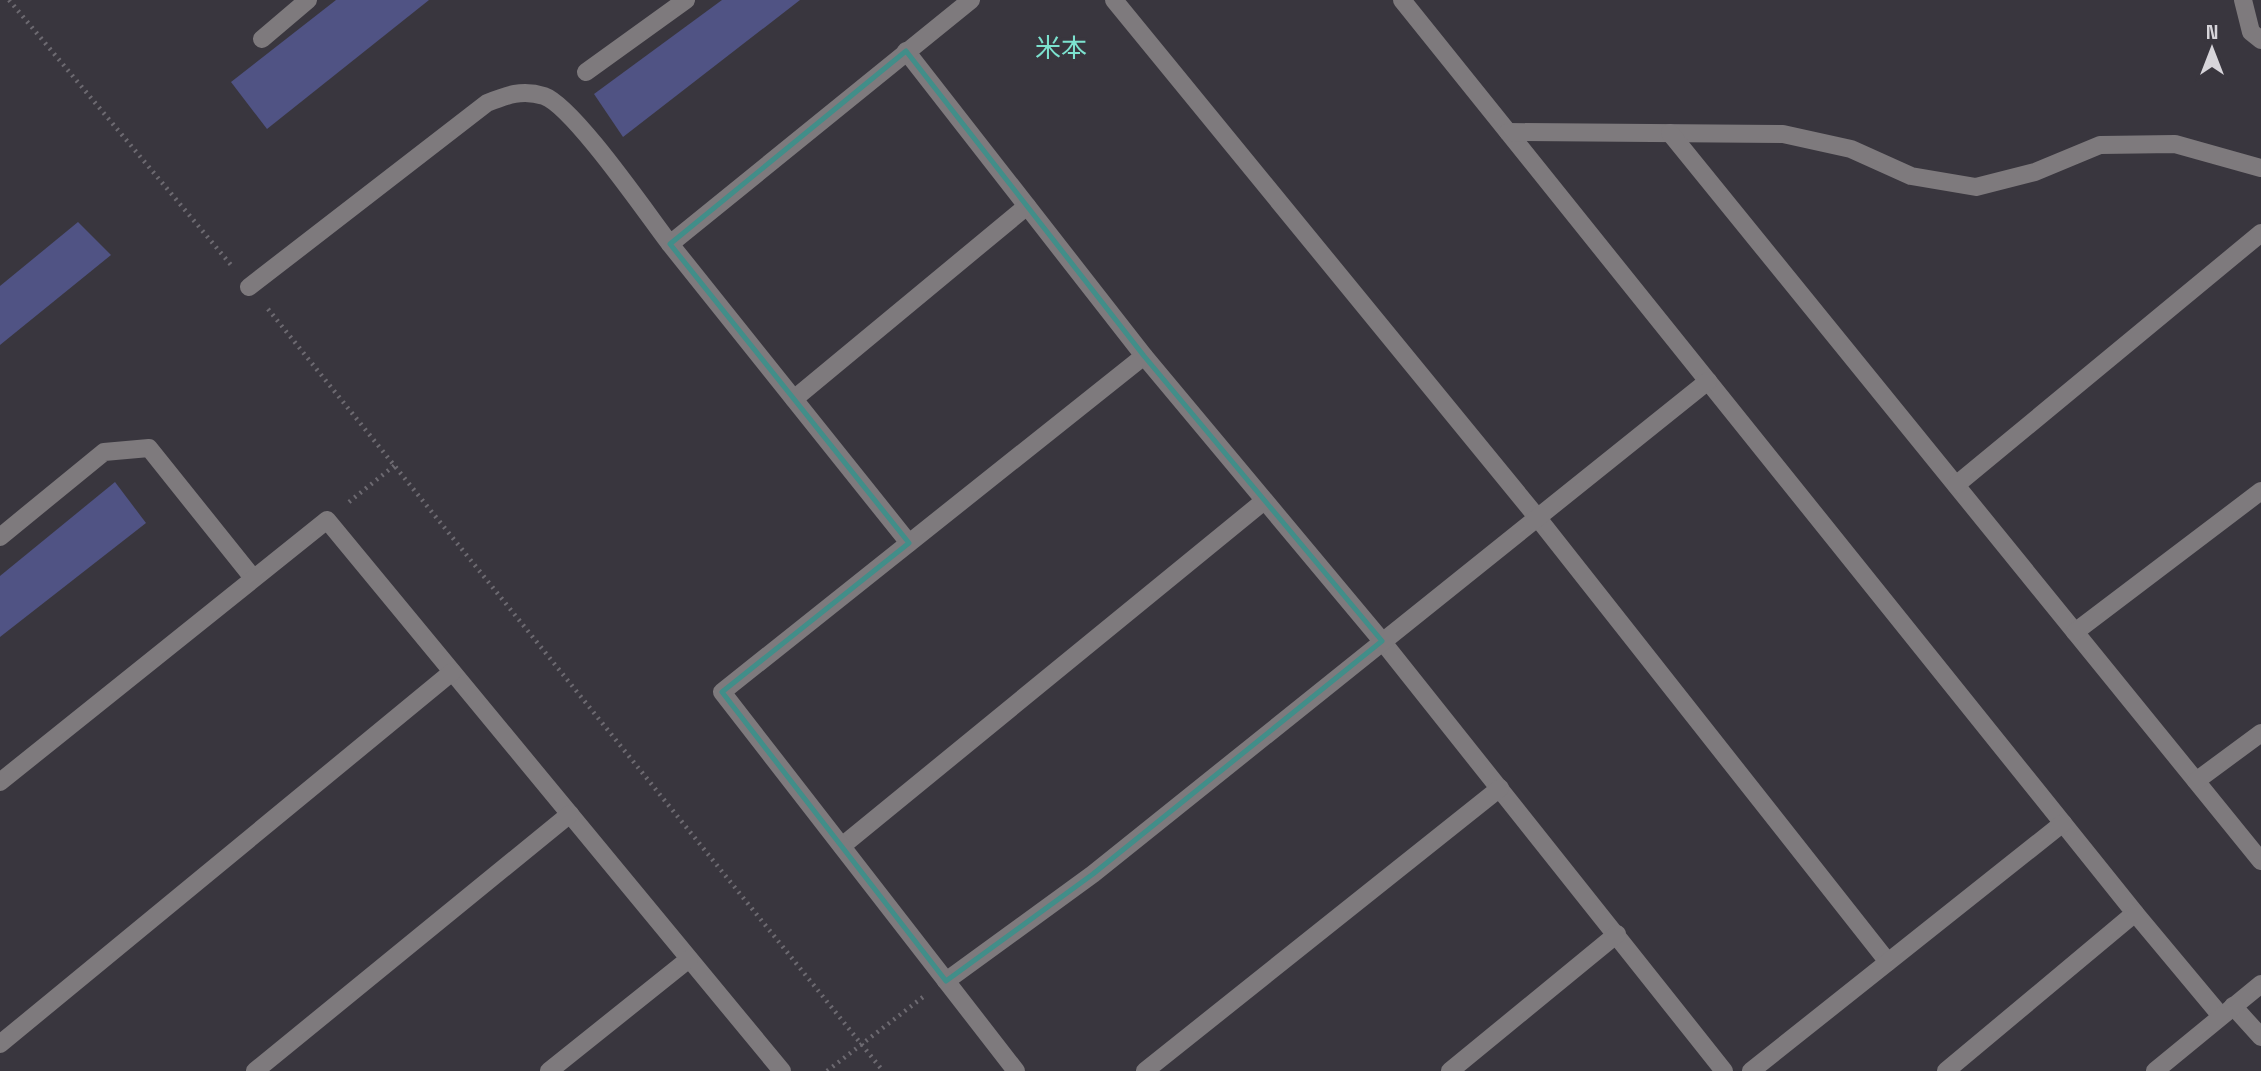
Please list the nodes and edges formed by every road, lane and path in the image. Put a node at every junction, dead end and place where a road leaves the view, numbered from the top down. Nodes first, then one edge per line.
1 (9, 0) edge
2 (307, 0) edge
3 (686, 0) edge
4 (1114, 0) edge
5 (1402, 0) edge
6 (2243, 0) edge
7 (964, 2) edge
8 (262, 39) dead end
9 (2261, 40) edge
10 (906, 51) junction
11 (586, 72) dead end
12 (1508, 132) junction
13 (1670, 133) junction
14 (2261, 168) edge
15 (1027, 206) junction
16 (2261, 233) edge
17 (670, 244) junction
18 (249, 287) junction
19 (1144, 356) junction
20 (1708, 381) junction
21 (794, 398) junction
22 (395, 465) junction
23 (1956, 485) junction
24 (2261, 491) edge
25 (1264, 501) junction
26 (1537, 517) junction
27 (327, 520) junction
28 (0, 537) edge
29 (909, 543) junction
30 (253, 579) junction
31 (2075, 632) junction
32 (1382, 641) junction
33 (452, 672) junction
34 (2261, 733) edge
35 (0, 782) edge
36 (2196, 782) junction
37 (1500, 788) junction
38 (570, 814) junction
39 (2063, 823) junction
40 (842, 846) junction
41 (2261, 861) edge
42 (2135, 913) junction
43 (1617, 934) junction
44 (690, 959) junction
45 (1888, 962) junction
46 (946, 981) junction
47 (2261, 984) edge
48 (2227, 1011) junction
49 (2261, 1037) edge
50 (860, 1043) junction
51 (0, 1044) edge
52 (255, 1071) edge
53 (549, 1071) edge
54 (782, 1071) edge
55 (827, 1071) edge
56 (883, 1071) edge
57 (1016, 1071) edge
58 (1145, 1071) edge
59 (1450, 1071) edge
60 (1724, 1071) edge
61 (1751, 1071) edge
62 (1946, 1071) edge
63 (2155, 1071) edge

1 - 18 path
2 - 8 street
3 - 11 street
4 - 26 street
5 - 12 street
6 - 9 street
7 - 10 street
10 - 15 street
10 - 17 street
12 - 13 street
12 - 20 street
13 - 14 street
13 - 23 street
15 - 19 street
15 - 21 street
16 - 23 street
17 - 18 street
17 - 21 street
18 - 22 path
19 - 25 street
19 - 29 street
20 - 26 street
20 - 39 street
21 - 29 street
22 - 27 path
22 - 50 path
23 - 31 street
24 - 31 street
25 - 32 street
25 - 40 street
26 - 32 street
26 - 45 street
27 - 30 street
27 - 33 street
28 - 30 street
29 - 40 street
30 - 35 street
31 - 36 street
32 - 37 street
32 - 46 street
33 - 38 street
33 - 51 street
34 - 36 street
36 - 41 street
37 - 43 street
37 - 58 street
38 - 44 street
38 - 52 street
39 - 42 street
39 - 45 street
40 - 46 street
42 - 48 street
42 - 62 street
43 - 59 street
43 - 60 street
44 - 53 street
44 - 54 street
45 - 61 street
46 - 50 path
46 - 57 street
47 - 48 street
48 - 49 street
48 - 63 street
50 - 55 path
50 - 56 path

